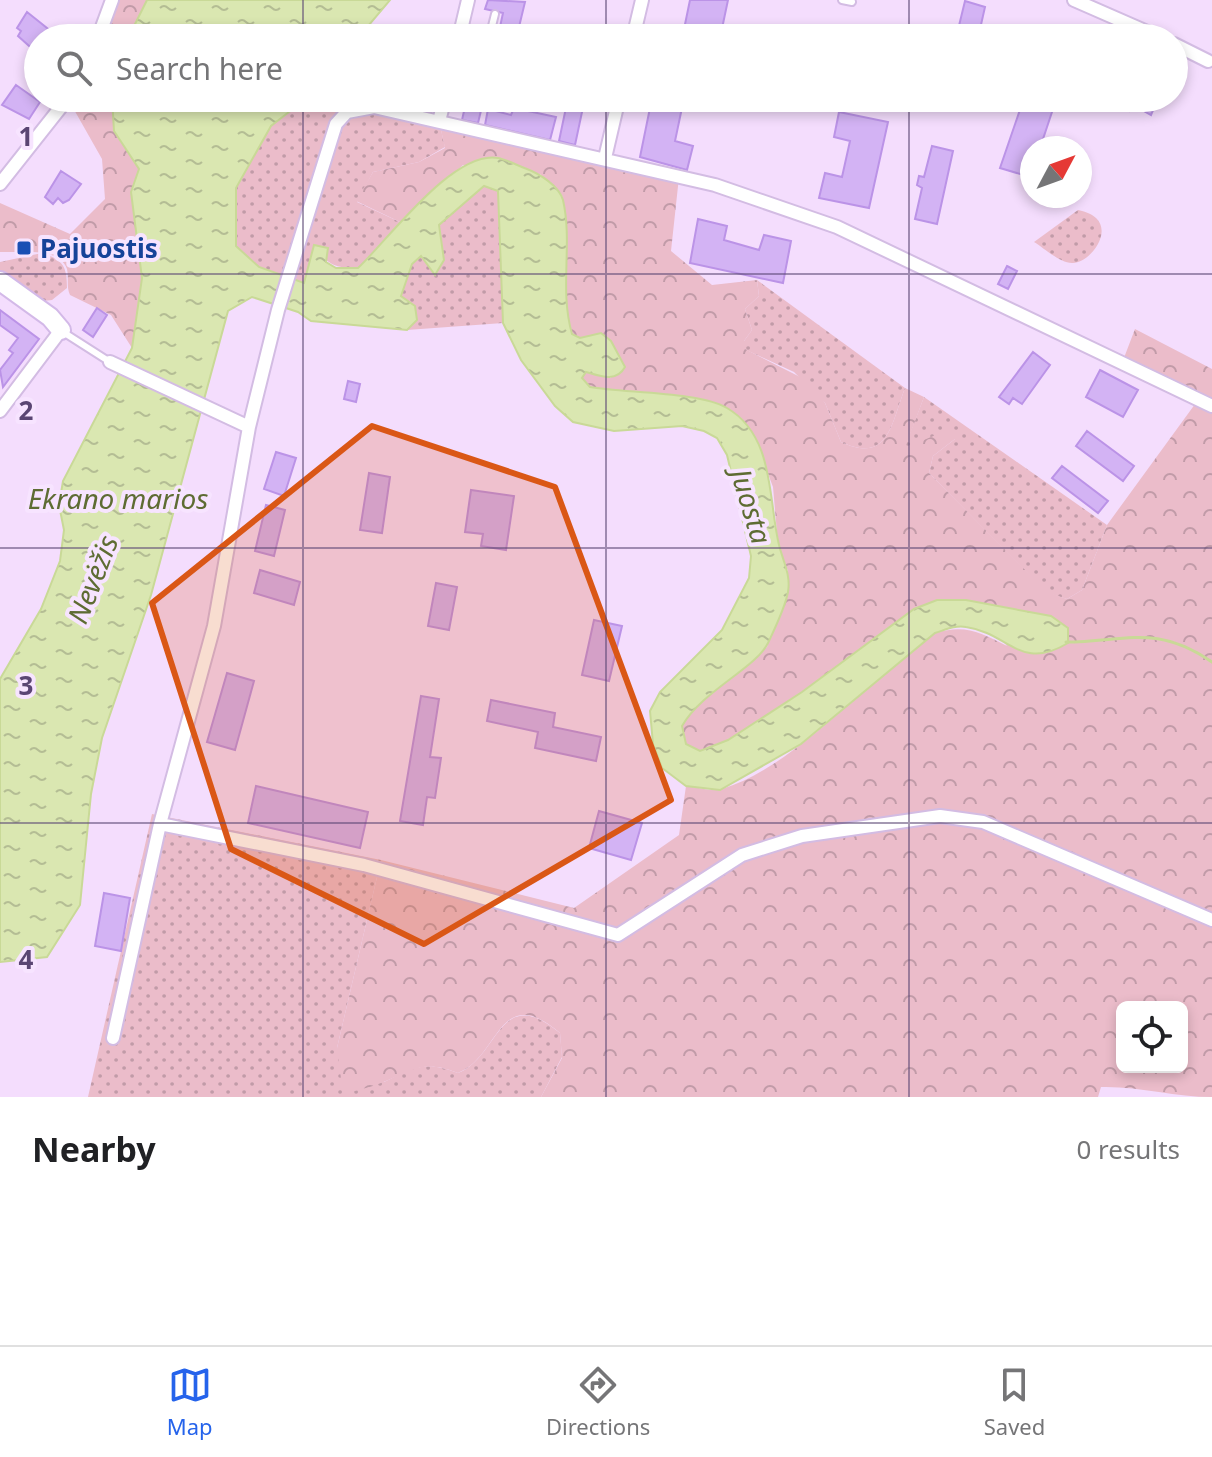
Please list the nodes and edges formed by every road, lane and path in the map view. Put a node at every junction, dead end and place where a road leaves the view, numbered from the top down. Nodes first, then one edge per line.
1 (112, 0) edge
2 (468, 0) edge
3 (642, 0) edge
4 (842, 0) edge
5 (1074, 0) edge
6 (852, 2) edge
7 (495, 14) dead end
8 (103, 24) edge
9 (465, 24) edge
10 (492, 24) edge
11 (636, 24) edge
12 (1129, 24) edge
13 (1188, 51) edge
14 (1208, 61) dead end
15 (57, 112) edge
16 (347, 112) edge
17 (397, 112) edge
18 (441, 112) edge
19 (616, 112) edge
20 (439, 121) junction
21 (605, 158) junction
22 (0, 184) edge
23 (0, 281) edge
24 (61, 330) junction
25 (110, 362) joint
26 (1212, 406) edge
27 (0, 411) edge
28 (249, 427) junction
29 (160, 824) junction
30 (1212, 920) edge
31 (113, 1038) dead end

1 - 8 street
2 - 9 street
3 - 11 street
4 - 6 lane
5 - 12 street
7 - 10 lane
13 - 14 street
15 - 22 street
16 - 28 street
17 - 20 street
18 - 20 street
19 - 21 street
20 - 21 street
21 - 26 street
23 - 24 main road
24 - 25 lane
24 - 27 street
25 - 28 street
28 - 29 street
29 - 30 street
29 - 31 street

